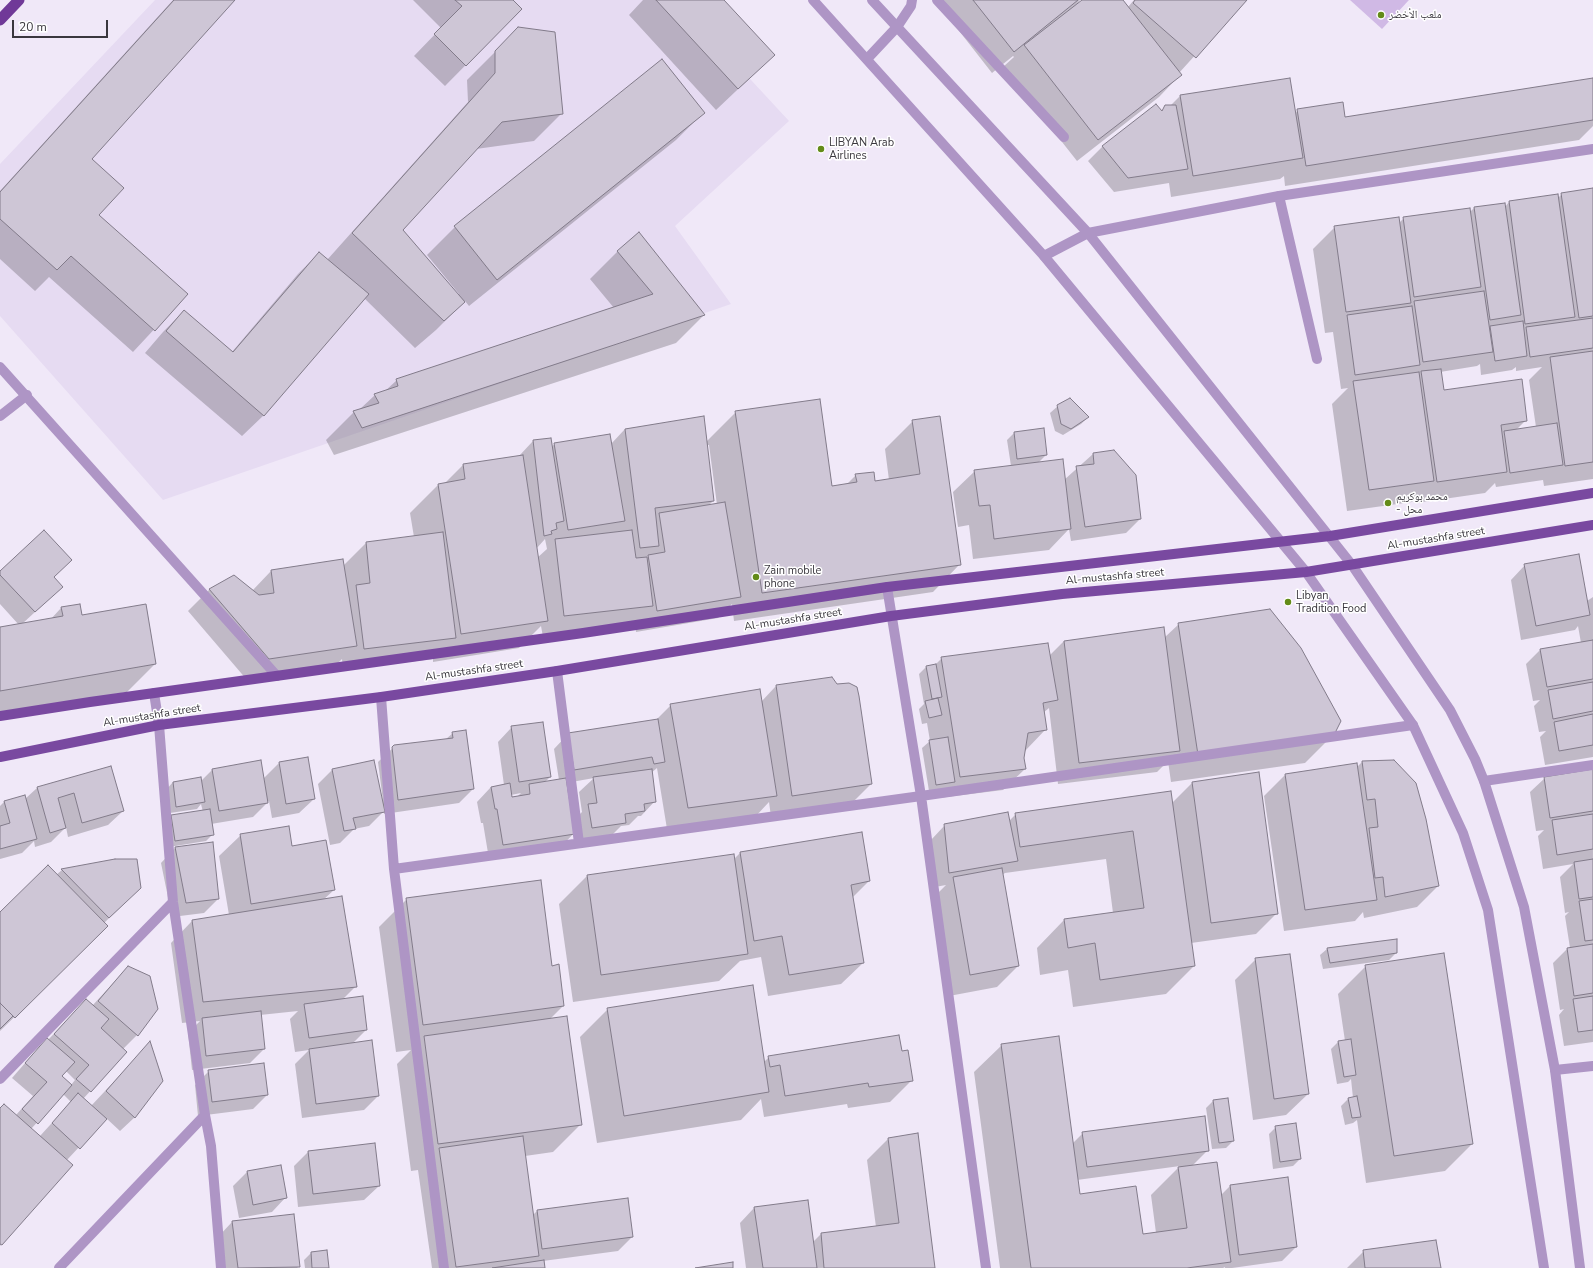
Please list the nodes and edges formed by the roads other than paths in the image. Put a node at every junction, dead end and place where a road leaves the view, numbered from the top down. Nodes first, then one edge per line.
1 (19, 0) edge
2 (813, 0) edge
3 (872, 0) edge
4 (912, 0) edge
5 (937, 0) edge
6 (0, 20) edge
7 (897, 27) junction
8 (867, 59) junction
9 (1064, 137) dead end
10 (1593, 149) edge
11 (1279, 196) junction
12 (1088, 233) junction
13 (1044, 256) junction
14 (1317, 359) dead end
15 (0, 367) edge
16 (27, 395) junction
17 (0, 416) edge
18 (1593, 493) edge
19 (1593, 526) edge
20 (1330, 536) junction
21 (1281, 543) junction
22 (1352, 564) junction
23 (1306, 572) junction
24 (887, 587) junction
25 (891, 616) junction
26 (557, 671) junction
27 (277, 676) junction
28 (154, 693) junction
29 (381, 697) junction
30 (0, 716) edge
31 (159, 725) junction
32 (1413, 725) junction
33 (0, 758) edge
34 (1593, 765) edge
35 (1484, 781) junction
36 (921, 796) junction
37 (579, 843) junction
38 (394, 869) junction
39 (173, 902) junction
40 (1593, 1066) edge
41 (1555, 1070) junction
42 (0, 1079) edge
43 (205, 1114) junction
44 (59, 1268) edge
45 (220, 1268) edge
46 (444, 1268) edge
47 (986, 1268) edge
48 (1544, 1268) edge
49 (1580, 1268) edge

1 - 6 highway
2 - 8 street
3 - 7 street
4 - 7 street
5 - 9 street
7 - 8 street
7 - 12 street
8 - 13 street
10 - 11 street
11 - 12 street
11 - 14 street
12 - 13 street
12 - 20 street
13 - 21 street
15 - 16 street
16 - 17 street
16 - 27 street
18 - 20 main road, Al-mustashfa street
19 - 22 main road, Al-mustashfa street
20 - 21 main road, Al-mustashfa street
20 - 22 street
21 - 23 street
21 - 24 main road, Al-mustashfa street
22 - 23 main road, Al-mustashfa street
22 - 35 street
23 - 25 main road, Al-mustashfa street
23 - 32 street
24 - 25 street
24 - 27 main road, Al-mustashfa street
25 - 26 main road, Al-mustashfa street
25 - 36 street
26 - 29 main road, Al-mustashfa street
26 - 37 street
27 - 28 main road, Al-mustashfa street
28 - 30 main road, Al-mustashfa street
28 - 31 street
29 - 31 main road, Al-mustashfa street
29 - 38 street
31 - 33 main road, Al-mustashfa street
31 - 39 street
32 - 36 street
32 - 48 street
34 - 35 street
35 - 41 street
36 - 37 street
36 - 47 street
37 - 38 street
38 - 46 street
39 - 42 street
39 - 43 street
40 - 41 street
41 - 49 street
43 - 44 street
43 - 45 street

